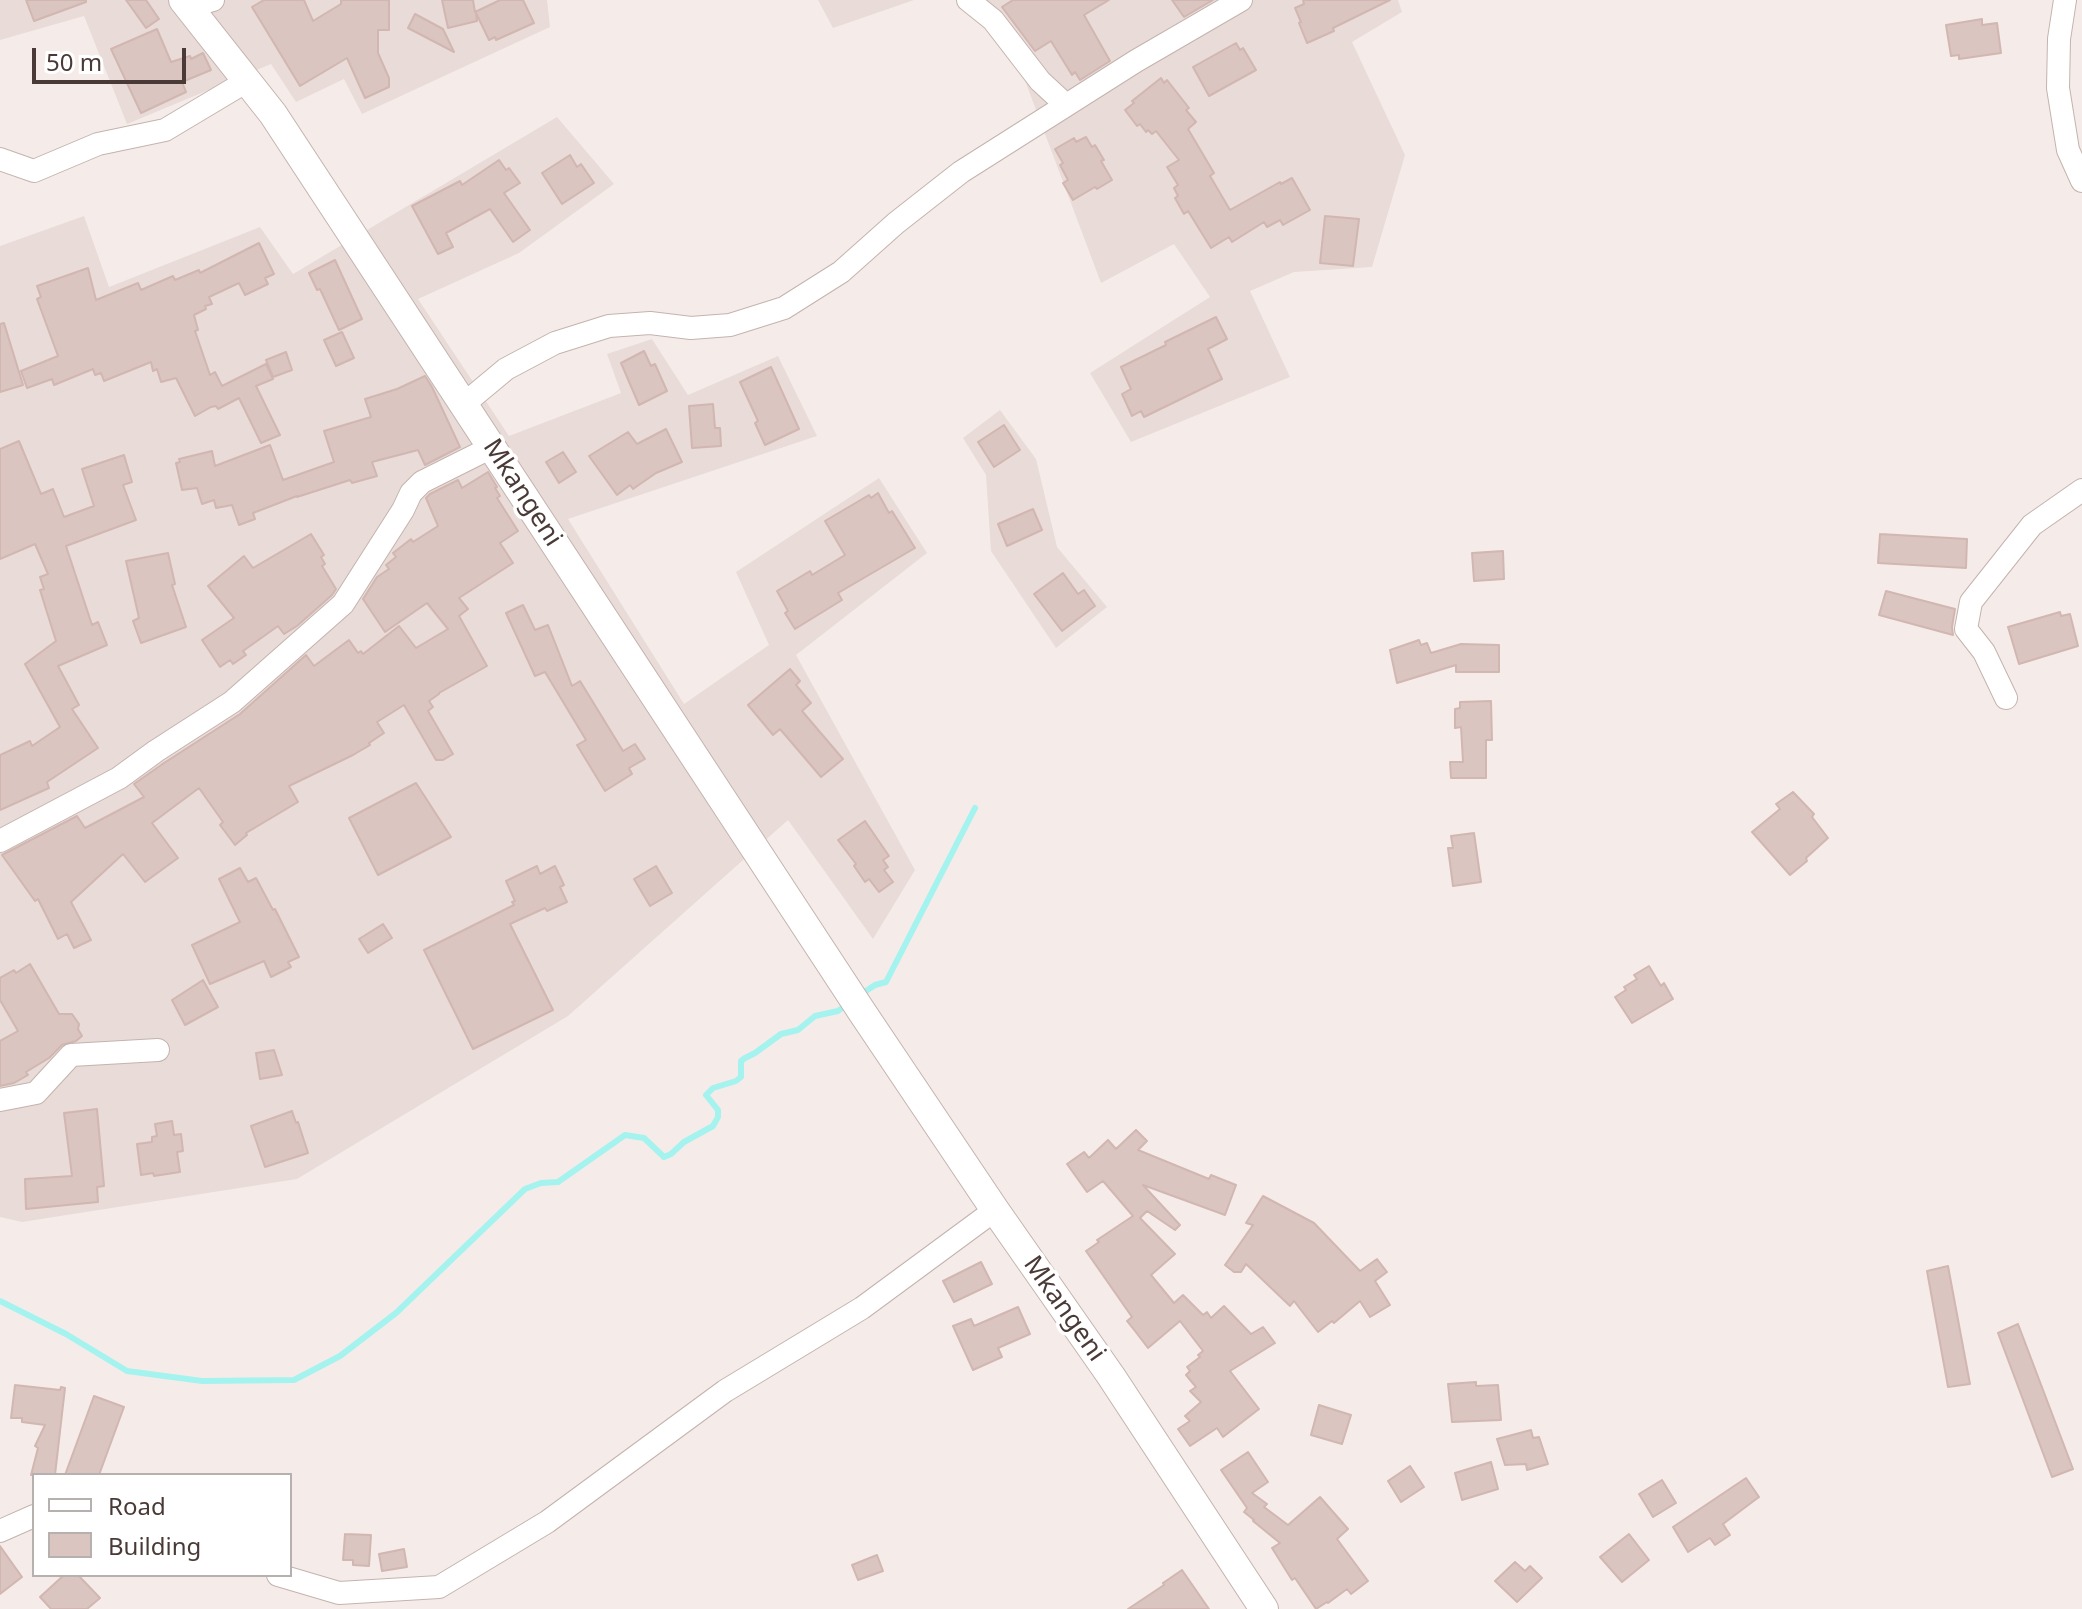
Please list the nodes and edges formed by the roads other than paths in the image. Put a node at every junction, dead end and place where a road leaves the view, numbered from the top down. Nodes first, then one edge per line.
1 (968, 0) edge
2 (1241, 0) edge
3 (195, 2) edge
4 (2070, 5) edge
5 (247, 81) junction
6 (1066, 105) junction
7 (0, 159) edge
8 (2082, 181) edge
9 (464, 404) junction
10 (492, 447) junction
11 (2082, 490) edge
12 (2006, 698) dead end
13 (0, 841) edge
14 (158, 1050) dead end
15 (0, 1100) edge
16 (995, 1210) junction
17 (32, 1517) edge
18 (0, 1531) edge
19 (285, 1577) edge
20 (1259, 1606) edge

1 - 6 street
2 - 6 street
3 - 5 street, Mkangeni
4 - 8 street
5 - 7 street
5 - 9 street, Mkangeni
6 - 9 street
9 - 10 street, Mkangeni
10 - 13 street
10 - 16 street, Mkangeni
11 - 12 street
14 - 15 street
16 - 19 street
16 - 20 street, Mkangeni
17 - 18 street

